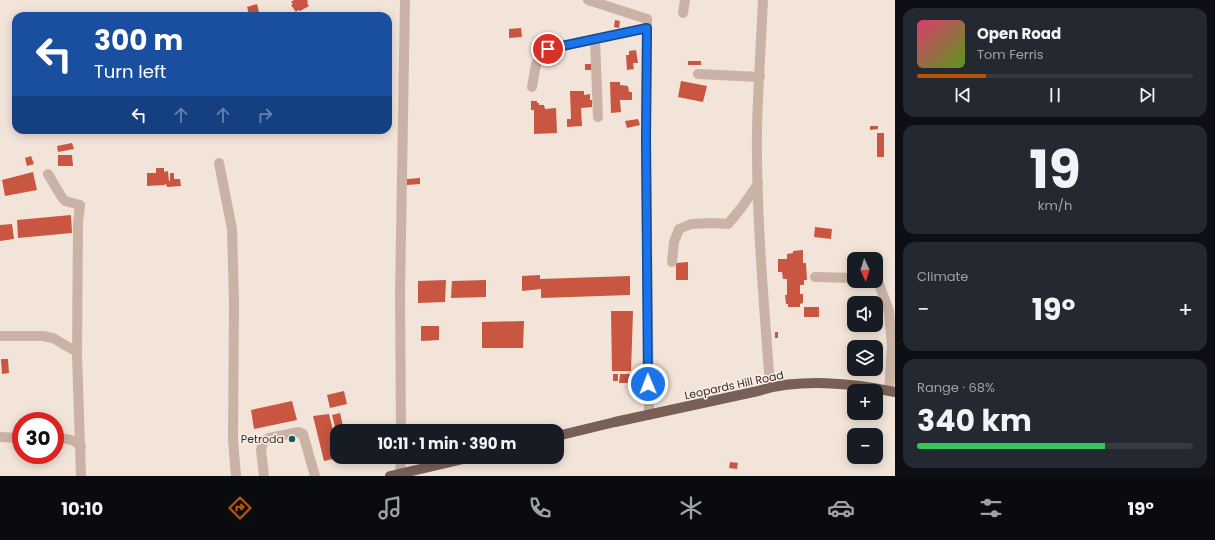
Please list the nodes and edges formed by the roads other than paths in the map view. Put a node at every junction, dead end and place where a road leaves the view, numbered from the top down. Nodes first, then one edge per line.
1 (405, 0) edge
2 (588, 0) edge
3 (685, 0) edge
4 (763, 0) edge
5 (683, 13) dead end
6 (647, 24) junction
7 (595, 39) junction
8 (698, 74) dead end
9 (760, 77) junction
10 (532, 87) dead end
11 (598, 117) dead end
12 (219, 163) dead end
13 (48, 174) dead end
14 (758, 184) junction
15 (672, 262) dead end
16 (815, 277) dead end
17 (847, 278) edge
18 (880, 288) edge
19 (0, 336) edge
20 (77, 355) junction
21 (770, 387) junction
22 (892, 391) edge
23 (649, 415) junction
24 (400, 424) edge
25 (564, 434) edge
26 (0, 438) edge
27 (12, 438) edge
28 (64, 439) edge
29 (80, 447) junction
30 (401, 464) edge
31 (444, 464) edge
32 (400, 475) edge
33 (81, 476) edge
34 (236, 476) edge
35 (264, 476) edge
36 (314, 476) edge
37 (390, 476) edge

1 - 24 street
2 - 6 street
3 - 5 street
4 - 9 street
6 - 7 street
6 - 23 street
7 - 10 street
7 - 11 street
8 - 9 street
9 - 14 street
12 - 34 street
13 - 20 street
14 - 15 street
14 - 21 street
16 - 17 street
18 - 22 street
19 - 20 street
20 - 29 street
21 - 22 main road, Leopards Hill Road
21 - 23 main road, Leopards Hill Road
23 - 25 main road, Leopards Hill Road
26 - 27 street
28 - 29 street
29 - 33 street
30 - 32 street
31 - 32 main road
32 - 37 main road
35 - 36 street

